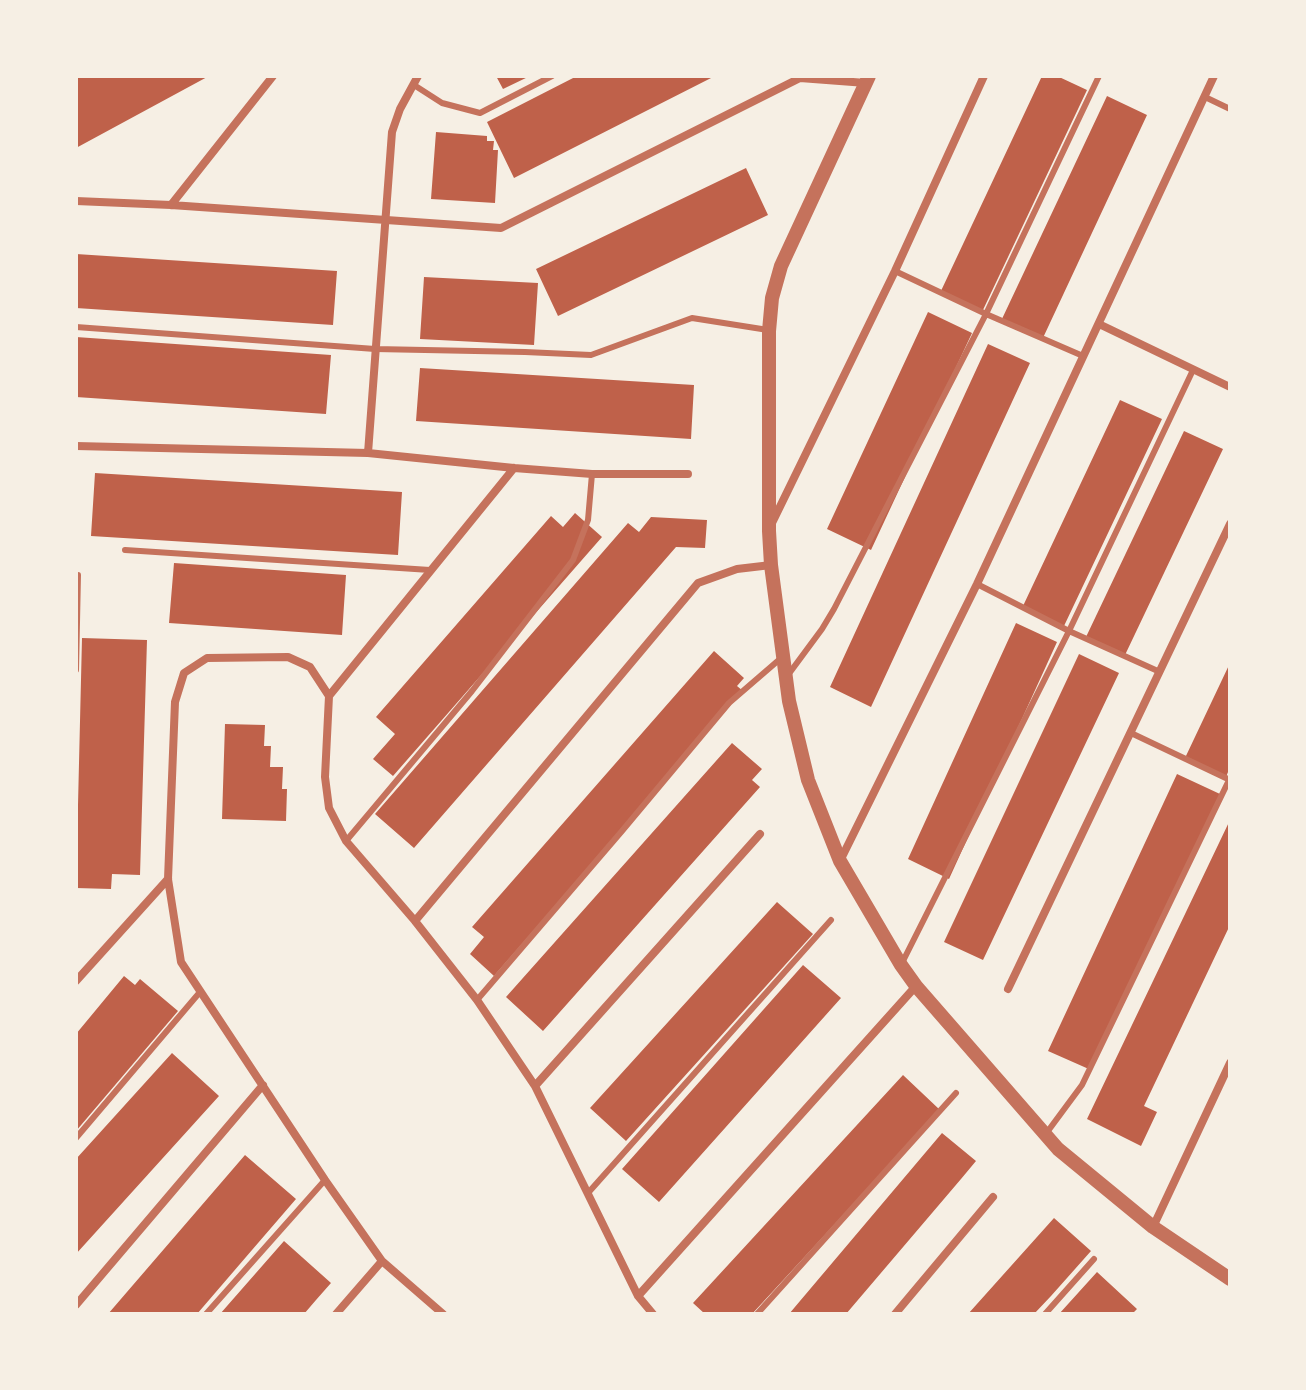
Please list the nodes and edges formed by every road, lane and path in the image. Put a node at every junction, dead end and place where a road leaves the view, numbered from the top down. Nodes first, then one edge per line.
1 (273, 76) edge
2 (552, 76) edge
3 (984, 76) edge
4 (1099, 76) edge
5 (1202, 76) edge
6 (1213, 78) edge
7 (416, 80) edge
8 (867, 80) edge
9 (1205, 97) junction
10 (1230, 109) edge
11 (76, 201) edge
12 (171, 205) junction
13 (387, 221) junction
14 (895, 271) junction
15 (986, 314) junction
16 (1099, 324) junction
17 (76, 327) edge
18 (769, 331) junction
19 (375, 349) junction
20 (1083, 356) junction
21 (1193, 370) junction
22 (1230, 387) edge
23 (76, 446) edge
24 (368, 453) junction
25 (514, 468) junction
26 (592, 474) junction
27 (688, 474) dead end
28 (1230, 524) edge
29 (769, 531) junction
30 (125, 550) dead end
31 (771, 565) junction
32 (430, 570) junction
33 (78, 575) edge
34 (977, 584) junction
35 (1069, 631) junction
36 (783, 656) junction
37 (76, 670) edge
38 (1160, 672) junction
39 (786, 678) junction
40 (329, 696) junction
41 (1131, 733) junction
42 (1230, 779) edge
43 (760, 834) dead end
44 (346, 841) junction
45 (840, 861) junction
46 (168, 879) junction
47 (831, 920) dead end
48 (415, 921) junction
49 (901, 965) junction
50 (76, 981) edge
51 (916, 986) junction
52 (1008, 989) dead end
53 (200, 992) junction
54 (477, 1000) junction
55 (1230, 1063) edge
56 (263, 1085) junction
57 (535, 1086) junction
58 (956, 1093) dead end
59 (1045, 1135) junction
60 (76, 1138) edge
61 (325, 1180) junction
62 (588, 1193) junction
63 (993, 1197) dead end
64 (1153, 1227) junction
65 (1094, 1259) dead end
66 (382, 1261) junction
67 (1230, 1279) edge
68 (638, 1296) junction
69 (76, 1305) edge
70 (206, 1314) edge
71 (336, 1314) edge
72 (443, 1314) edge
73 (653, 1314) edge
74 (757, 1314) edge
75 (895, 1314) edge
76 (1045, 1314) edge

1 - 12 street
2 - 7 lane
3 - 14 street
4 - 15 lane
5 - 6 street
6 - 9 street
7 - 13 street
8 - 13 street
8 - 18 street
9 - 10 lane
9 - 16 street
11 - 12 street
12 - 13 street
13 - 19 street
14 - 15 lane
14 - 29 street
15 - 20 lane
15 - 39 lane
16 - 20 street
16 - 21 street
17 - 19 lane
18 - 19 lane
18 - 29 street
19 - 24 street
20 - 34 street
21 - 22 street
21 - 35 lane
23 - 24 street
24 - 25 street
25 - 26 street
25 - 32 street
26 - 27 street
26 - 44 lane
28 - 38 street
29 - 31 street
30 - 32 lane
31 - 36 street
31 - 48 street
32 - 40 street
33 - 37 lane
34 - 35 lane
34 - 45 street
35 - 38 lane
35 - 49 lane
36 - 39 street
36 - 54 lane
38 - 41 street
39 - 45 street
40 - 44 street
40 - 46 street
41 - 42 lane
41 - 52 street
42 - 59 lane
43 - 57 street
44 - 48 street
45 - 49 street
46 - 50 street
46 - 53 street
47 - 62 lane
48 - 54 street
49 - 51 street
51 - 59 street
51 - 68 street
53 - 56 street
53 - 60 lane
54 - 57 street
55 - 64 street
56 - 61 street
56 - 69 street
57 - 62 street
58 - 74 lane
59 - 64 street
61 - 66 street
61 - 70 lane
62 - 68 street
63 - 75 street
64 - 67 street
65 - 76 lane
66 - 71 street
66 - 72 street
68 - 73 street

